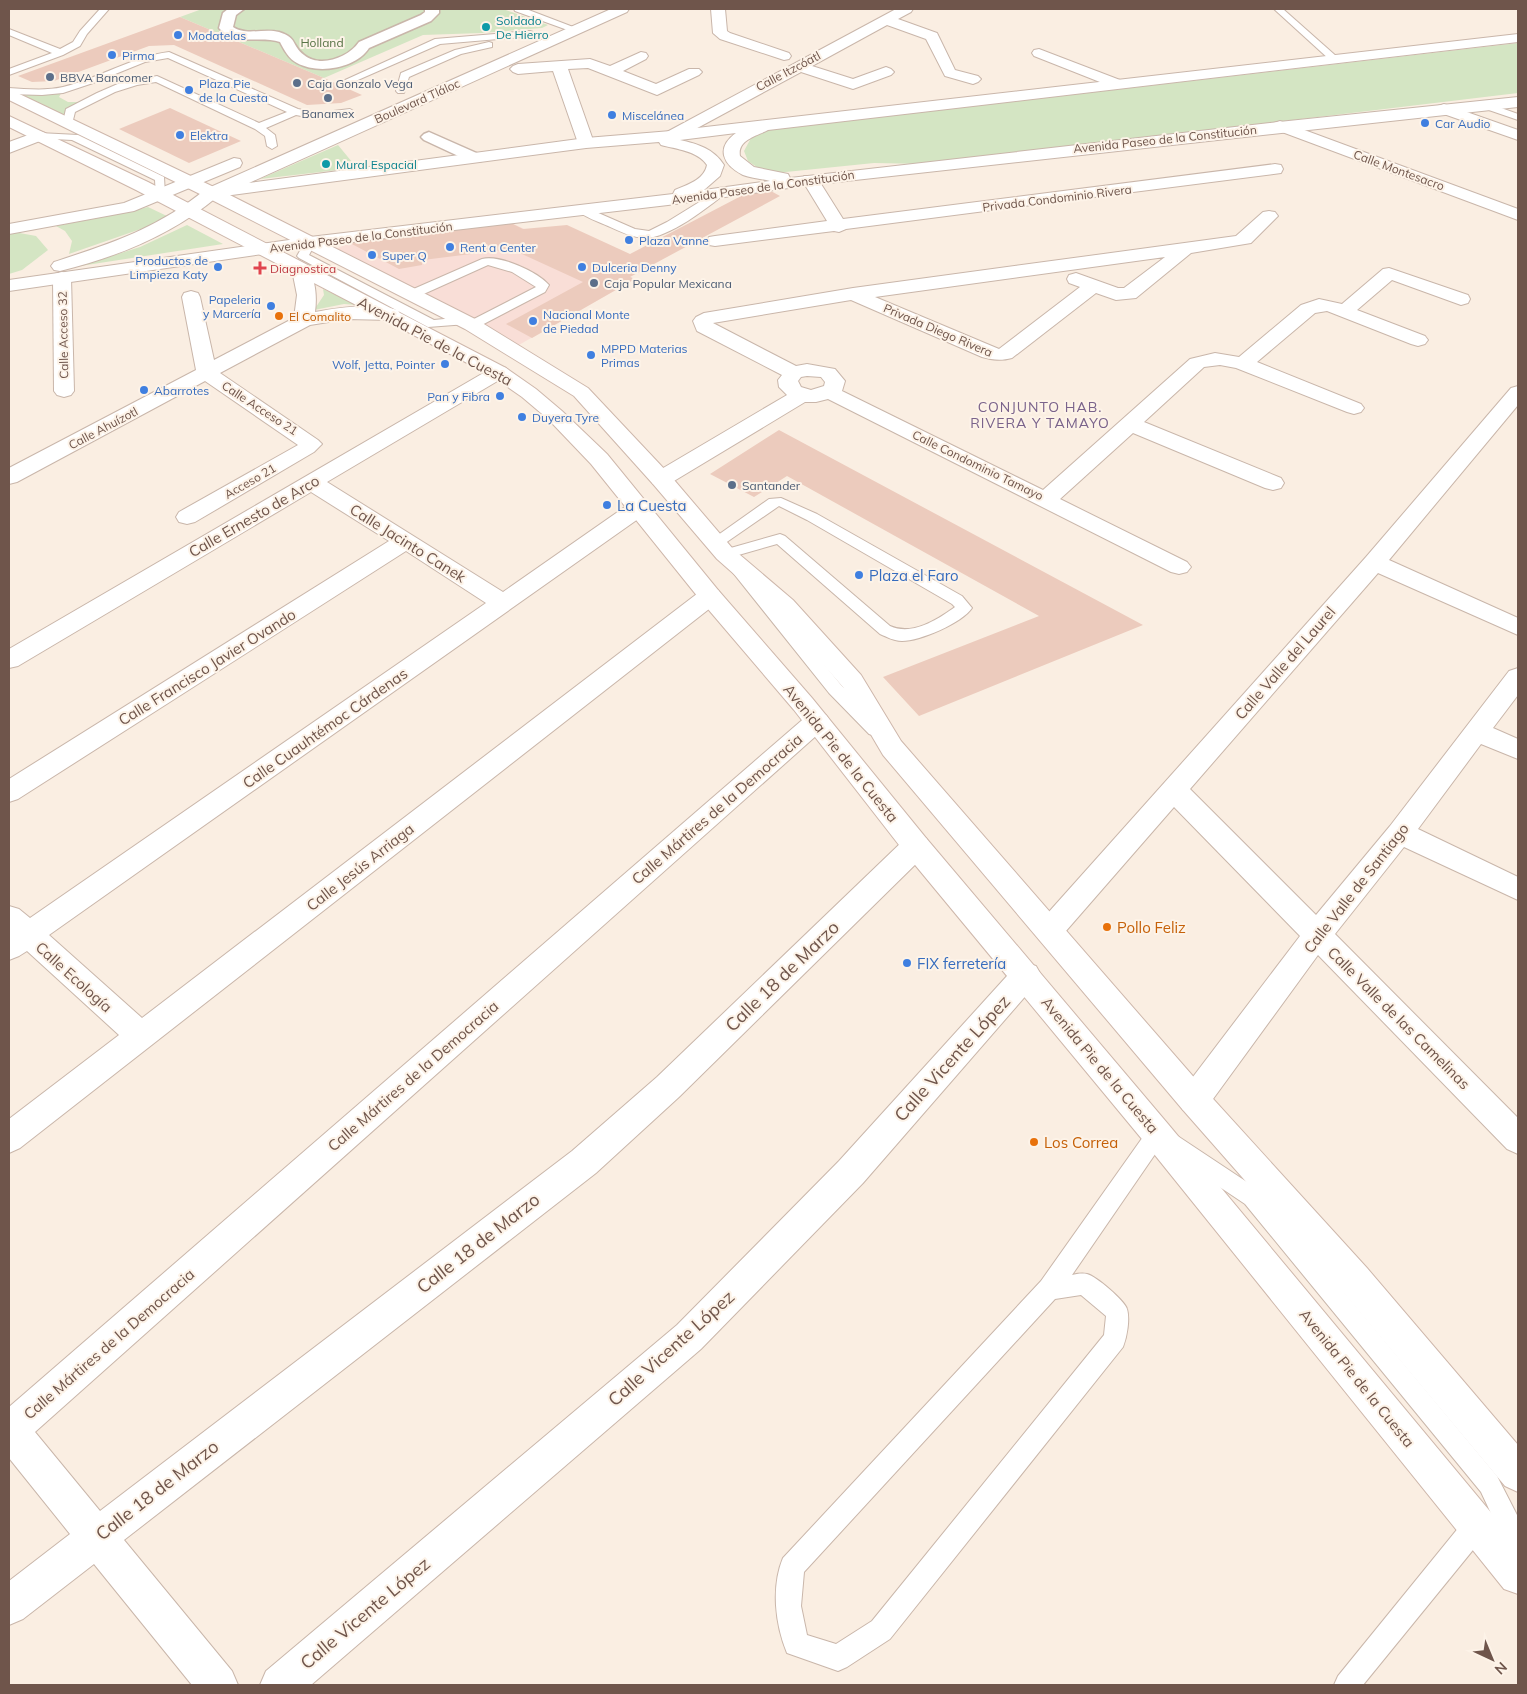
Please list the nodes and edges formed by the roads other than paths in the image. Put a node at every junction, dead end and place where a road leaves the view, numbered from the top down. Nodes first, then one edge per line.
1 (105, 9) edge
2 (237, 9) edge
3 (432, 9) edge
4 (518, 9) edge
5 (622, 9) edge
6 (718, 9) edge
7 (906, 9) edge
8 (1278, 9) edge
9 (885, 20) junction
10 (556, 22) junction
11 (574, 23) junction
12 (9, 32) edge
13 (530, 34) junction
14 (1518, 38) edge
15 (60, 53) junction
16 (1038, 53) dead end
17 (641, 56) dead end
18 (784, 56) dead end
19 (1333, 58) junction
20 (9, 62) edge
21 (190, 64) junction
22 (559, 66) junction
23 (798, 66) junction
24 (22, 68) junction
25 (518, 69) dead end
26 (9, 72) edge
27 (610, 72) junction
28 (694, 72) dead end
29 (886, 72) dead end
30 (143, 79) junction
31 (973, 79) dead end
32 (348, 81) dead end
33 (1115, 83) junction
34 (9, 92) edge
35 (65, 97) junction
36 (385, 98) dead end
37 (84, 102) junction
38 (1518, 102) edge
39 (368, 105) dead end
40 (1486, 106) junction
41 (1444, 109) junction
42 (294, 112) junction
43 (350, 112) junction
44 (1518, 117) edge
45 (9, 121) edge
46 (68, 122) junction
47 (1305, 124) junction
48 (766, 125) junction
49 (1280, 126) junction
50 (259, 127) junction
51 (307, 131) dead end
52 (1518, 135) edge
53 (39, 136) junction
54 (671, 136) junction
55 (429, 137) dead end
56 (290, 139) dead end
57 (638, 139) junction
58 (586, 143) junction
59 (272, 146) junction
60 (352, 146) junction
61 (9, 148) edge
62 (475, 158) junction
63 (400, 167) junction
64 (1275, 170) dead end
65 (810, 180) junction
66 (190, 183) junction
67 (722, 191) junction
68 (212, 193) junction
69 (160, 195) junction
70 (1518, 199) edge
71 (668, 200) junction
72 (583, 210) junction
73 (190, 211) junction
74 (1518, 215) edge
75 (685, 216) junction
76 (1269, 216) dead end
77 (839, 227) junction
78 (14, 228) edge
79 (715, 241) dead end
80 (310, 242) junction
81 (1184, 249) junction
82 (263, 250) junction
83 (1049, 268) junction
84 (301, 270) junction
85 (35, 274) junction
86 (62, 278) junction
87 (9, 284) edge
88 (1093, 286) junction
89 (413, 294) junction
90 (853, 294) junction
91 (191, 297) dead end
92 (1460, 299) dead end
93 (1344, 311) junction
94 (391, 314) junction
95 (303, 321) junction
96 (468, 323) junction
97 (1418, 340) dead end
98 (1244, 364) junction
99 (499, 372) junction
100 (207, 373) junction
101 (795, 385) junction
102 (64, 391) dead end
103 (1518, 392) edge
104 (1354, 408) dead end
105 (1130, 424) junction
106 (311, 444) joint
107 (656, 474) junction
108 (9, 477) edge
109 (312, 482) junction
110 (1273, 482) dead end
111 (1046, 500) junction
112 (640, 507) junction
113 (187, 517) dead end
114 (406, 541) junction
115 (720, 548) junction
116 (1374, 562) junction
117 (1179, 567) dead end
118 (710, 596) junction
119 (504, 603) junction
120 (1518, 627) edge
121 (9, 660) edge
122 (1518, 678) edge
123 (817, 721) junction
124 (1476, 731) junction
125 (1518, 750) edge
126 (1174, 790) junction
127 (9, 792) edge
128 (1400, 833) junction
129 (916, 846) junction
130 (1518, 889) edge
131 (1049, 931) junction
132 (15, 933) edge
133 (1317, 936) junction
134 (1026, 975) junction
135 (140, 1036) junction
136 (1194, 1100) junction
137 (1157, 1134) junction
138 (9, 1138) edge
139 (1518, 1139) edge
140 (1049, 1289) junction
141 (9, 1430) edge
142 (1518, 1473) edge
143 (1478, 1525) junction
144 (97, 1536) junction
145 (1518, 1543) edge
146 (1518, 1575) edge
147 (9, 1605) edge
148 (218, 1685) edge
149 (280, 1685) edge
150 (1348, 1685) edge

1 - 15 lane
2 - 3 street
4 - 10 lane
5 - 11 street, Boulevard Tláloc
6 - 18 street
7 - 9 street, Calle Itzcóatl
8 - 19 lane
9 - 23 street, Calle Itzcóatl
9 - 31 street
10 - 11 street, Boulevard Tláloc
10 - 13 street, Boulevard Tláloc
11 - 60 street, Boulevard Tláloc
12 - 15 lane
13 - 32 lane
13 - 36 street, Boulevard Tláloc
14 - 19 street
15 - 24 lane
16 - 33 street
17 - 27 street
19 - 33 street
20 - 24 lane
21 - 30 lane
21 - 35 lane
21 - 42 lane
22 - 25 street
22 - 27 street
22 - 58 street
23 - 29 street
23 - 54 street, Calle Itzcóatl
24 - 26 lane
27 - 28 street
30 - 37 lane
30 - 50 lane
33 - 48 street
34 - 35 lane
34 - 46 street, Avenida Pie de la Cuesta
35 - 37 lane
37 - 46 lane
38 - 40 street, Avenida Paseo de la Constitución
39 - 43 street, Boulevard Tláloc
40 - 41 street, Avenida Paseo de la Constitución
40 - 44 lane
41 - 47 street, Avenida Paseo de la Constitución
41 - 52 street
42 - 43 lane
42 - 50 lane
43 - 51 street, Boulevard Tláloc
45 - 53 street, Avenida Pie de la Cuesta
46 - 66 street, Avenida Pie de la Cuesta
47 - 49 street, Avenida Paseo de la Constitución
47 - 70 street, Calle Montesacro
48 - 54 street
48 - 65 street
49 - 65 street, Avenida Paseo de la Constitución
49 - 74 street, Calle Montesacro
50 - 59 lane
53 - 61 street
53 - 69 street, Avenida Pie de la Cuesta
54 - 57 street
55 - 62 street
56 - 59 street
57 - 58 street
57 - 71 street
58 - 62 street
59 - 66 street
60 - 63 street
60 - 68 street, Boulevard Tláloc
62 - 63 street
63 - 68 street
64 - 77 street, Privada Condominio Rivera
65 - 67 street, Avenida Paseo de la Constitución
65 - 77 street
66 - 68 street, Avenida Pie de la Cuesta
66 - 69 street
67 - 71 street, Avenida Paseo de la Constitución
67 - 75 lane
68 - 69 street
68 - 73 street
68 - 80 street, Avenida Pie de la Cuesta
69 - 73 street, Avenida Pie de la Cuesta
69 - 78 street
71 - 72 street, Avenida Paseo de la Constitución
71 - 75 lane
72 - 75 lane
72 - 80 street, Avenida Paseo de la Constitución
73 - 82 street, Avenida Pie de la Cuesta
73 - 85 street
76 - 81 street, Privada Diego Rivera
77 - 79 street, Privada Condominio Rivera
78 - 85 street
80 - 82 street, Avenida Paseo de la Constitución
80 - 89 street, Avenida Pie de la Cuesta
80 - 96 lane
81 - 83 street, Privada Diego Rivera
81 - 88 street, Privada Diego Rivera
82 - 84 street, Avenida Pie de la Cuesta
82 - 86 street, Avenida Paseo de la Constitución
83 - 88 street, Privada Diego Rivera
83 - 90 street, Privada Diego Rivera
84 - 94 street, Avenida Pie de la Cuesta
84 - 95 street
85 - 87 street
86 - 87 street, Avenida Paseo de la Constitución
86 - 102 street, Calle Acceso 32
88 - 90 street, Privada Diego Rivera
89 - 96 street, Avenida Pie de la Cuesta
89 - 96 lane
90 - 101 street, Privada Diego Rivera
91 - 100 street
92 - 93 street
93 - 97 street
93 - 98 street
94 - 95 street, Calle Ahuízotl
94 - 99 street, Avenida Pie de la Cuesta
95 - 100 street, Calle Ahuízotl
96 - 107 street, Avenida Pie de la Cuesta
98 - 104 street, Calle Condominio Tamayo
98 - 105 street, Calle Condominio Tamayo
99 - 109 street, Calle Ernesto de Arco
99 - 112 street, Avenida Pie de la Cuesta
100 - 106 street, Calle Acceso 21
100 - 108 street, Calle Ahuízotl
101 - 107 street
101 - 111 street, Calle Condominio Tamayo
103 - 116 street, Calle Valle del Laurel
105 - 110 street
105 - 111 street, Calle Condominio Tamayo
106 - 113 street, Acceso 21
107 - 115 street, Avenida Pie de la Cuesta
109 - 114 street, Calle Jacinto Canek
109 - 121 street, Calle Ernesto de Arco
111 - 117 street
112 - 118 street, Avenida Pie de la Cuesta
112 - 119 street, Calle Cuauhtémoc Cárdenas
114 - 119 street, Calle Jacinto Canek
114 - 127 street, Calle Francisco Javier Ovando
115 - 115 lane
115 - 131 street, Avenida Pie de la Cuesta
116 - 120 street
116 - 126 street, Calle Valle del Laurel
118 - 123 street, Avenida Pie de la Cuesta
118 - 135 street, Calle Jesús Arriaga
119 - 132 street, Calle Cuauhtémoc Cárdenas
122 - 124 street, Calle Valle de Santiago
123 - 129 street, Avenida Pie de la Cuesta
123 - 141 street, Calle Mártires de la Democracia
124 - 125 street
124 - 128 street, Calle Valle de Santiago
126 - 131 street, Calle Valle del Laurel
126 - 133 street, Calle Valle de las Camelinas
128 - 130 street
128 - 133 street, Calle Valle de Santiago
129 - 134 street, Avenida Pie de la Cuesta
129 - 144 street, Calle 18 de Marzo
131 - 136 street, Avenida Pie de la Cuesta
132 - 135 street, Calle Ecología
133 - 136 street, Calle Valle de Santiago
133 - 139 street, Calle Valle de las Camelinas
134 - 137 street, Avenida Pie de la Cuesta
134 - 149 street, Calle Vicente López
135 - 138 street, Calle Jesús Arriaga
136 - 142 street, Avenida Pie de la Cuesta
137 - 140 lane
137 - 143 street, Avenida Pie de la Cuesta
137 - 145 lane
140 - 140 lane
141 - 144 street
143 - 146 street, Avenida Pie de la Cuesta
143 - 150 lane
144 - 147 street, Calle 18 de Marzo
144 - 148 street

